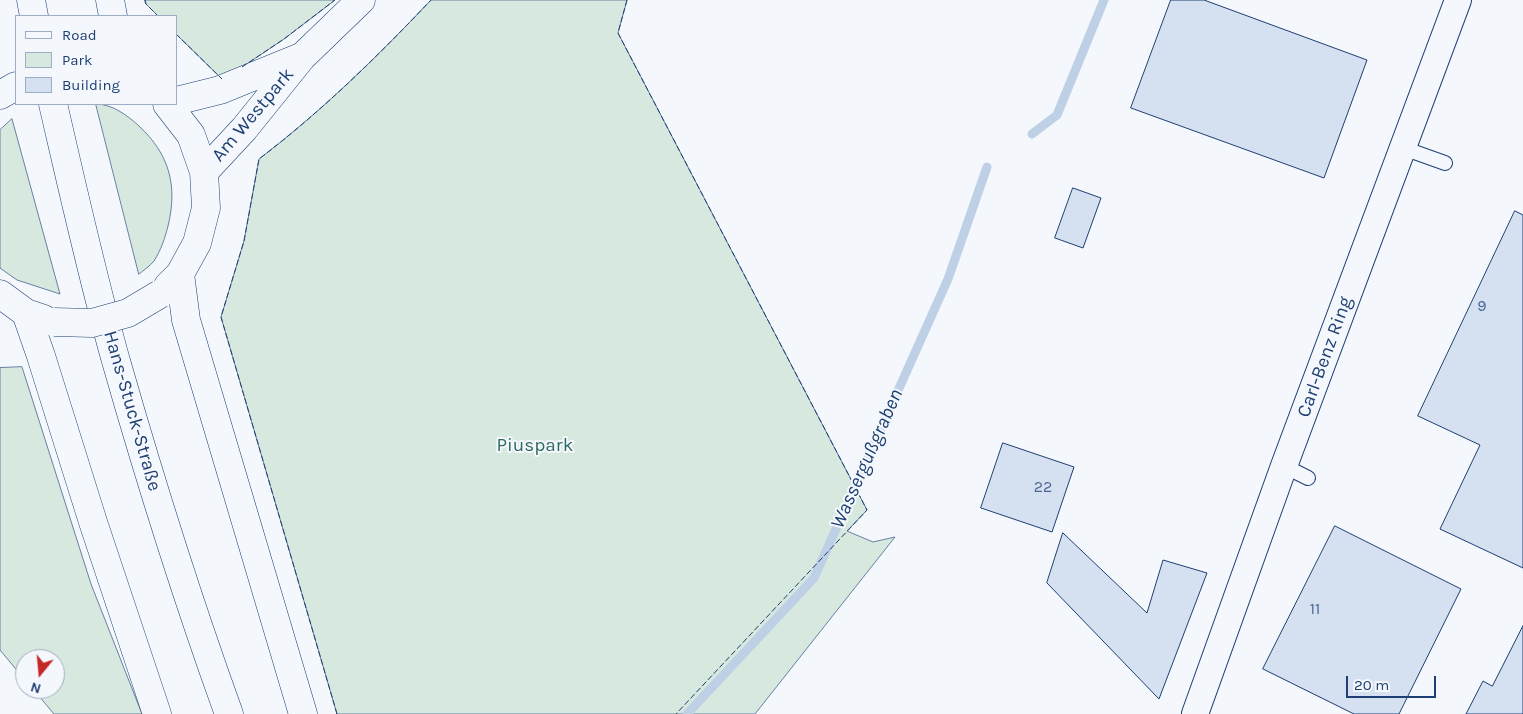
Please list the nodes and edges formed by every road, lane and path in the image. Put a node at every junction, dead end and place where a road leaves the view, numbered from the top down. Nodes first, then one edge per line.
1 (31, 0) edge
2 (110, 0) edge
3 (361, 0) edge
4 (1458, 0) edge
5 (34, 15) edge
6 (113, 15) edge
7 (302, 57) junction
8 (178, 100) edge
9 (53, 105) edge
10 (168, 105) edge
11 (1403, 148) junction
12 (1445, 163) dead end
13 (204, 172) junction
14 (180, 274) junction
15 (0, 294) edge
16 (26, 313) junction
17 (1284, 466) junction
18 (1308, 478) dead end
19 (157, 714) edge
20 (229, 714) edge
21 (303, 714) edge
22 (1195, 714) edge

1 - 5 main road
2 - 6 main road
3 - 7 main road, Am Westpark
4 - 11 street, Carl-Benz Ring
7 - 8 main road, Am Westpark
7 - 13 main road, Am Westpark
9 - 20 main road, Hans-Stuck-Straße
10 - 13 main road
11 - 12 lane
11 - 17 street, Carl-Benz Ring
13 - 14 main road
14 - 16 main road, bridge
14 - 21 main road
15 - 16 main road
16 - 19 main road
17 - 18 lane
17 - 22 street, Carl-Benz Ring

